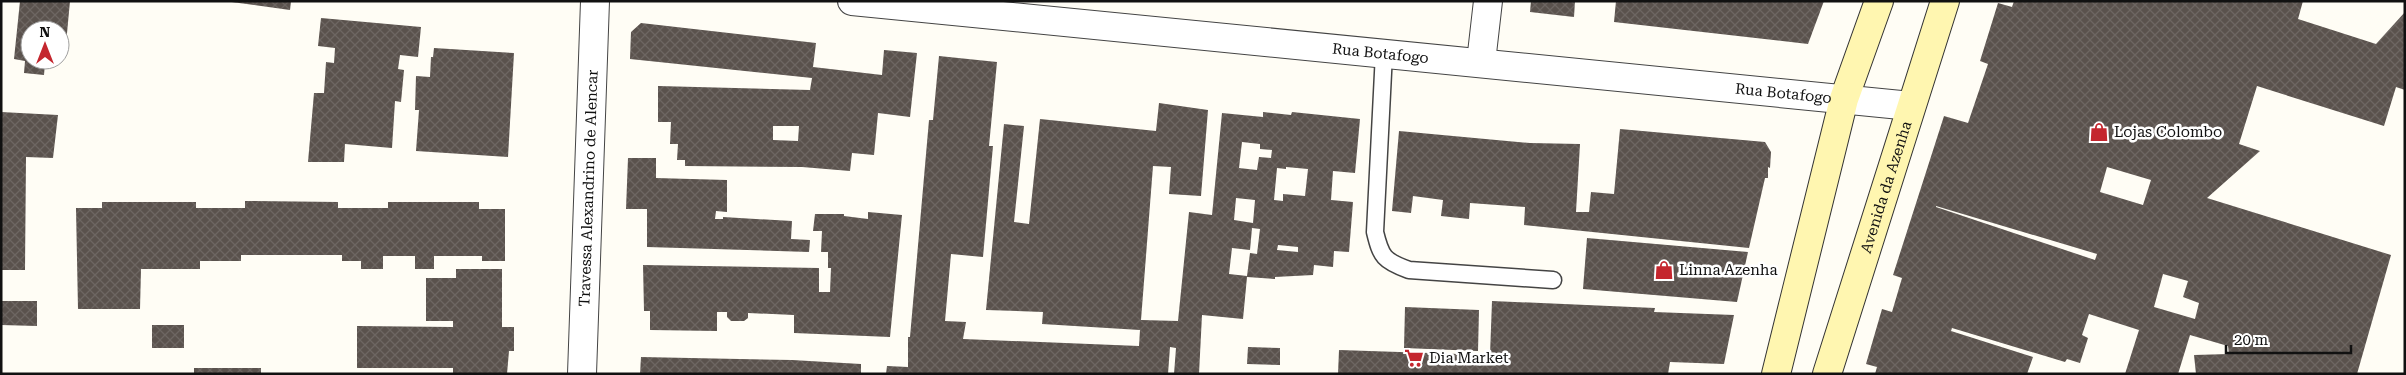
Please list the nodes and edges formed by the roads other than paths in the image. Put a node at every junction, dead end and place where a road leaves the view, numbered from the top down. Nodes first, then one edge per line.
1 (595, 1) edge
2 (852, 1) edge
3 (1488, 1) edge
4 (1880, 1) edge
5 (1945, 1) edge
6 (1384, 53) junction
7 (1481, 62) junction
8 (1844, 99) junction
9 (1911, 106) junction
10 (1553, 280) dead end
11 (582, 374) edge
12 (1776, 374) edge
13 (1827, 374) edge

1 - 11 street, Travessa Alexandrino de Alencar
2 - 6 street, Rua Botafogo
3 - 7 street
4 - 8 main road
5 - 9 main road, Avenida da Azenha
6 - 7 street, Rua Botafogo
6 - 10 lane
7 - 8 street, Rua Botafogo
8 - 9 street, Rua Botafogo
8 - 12 main road
9 - 13 main road, Avenida da Azenha

